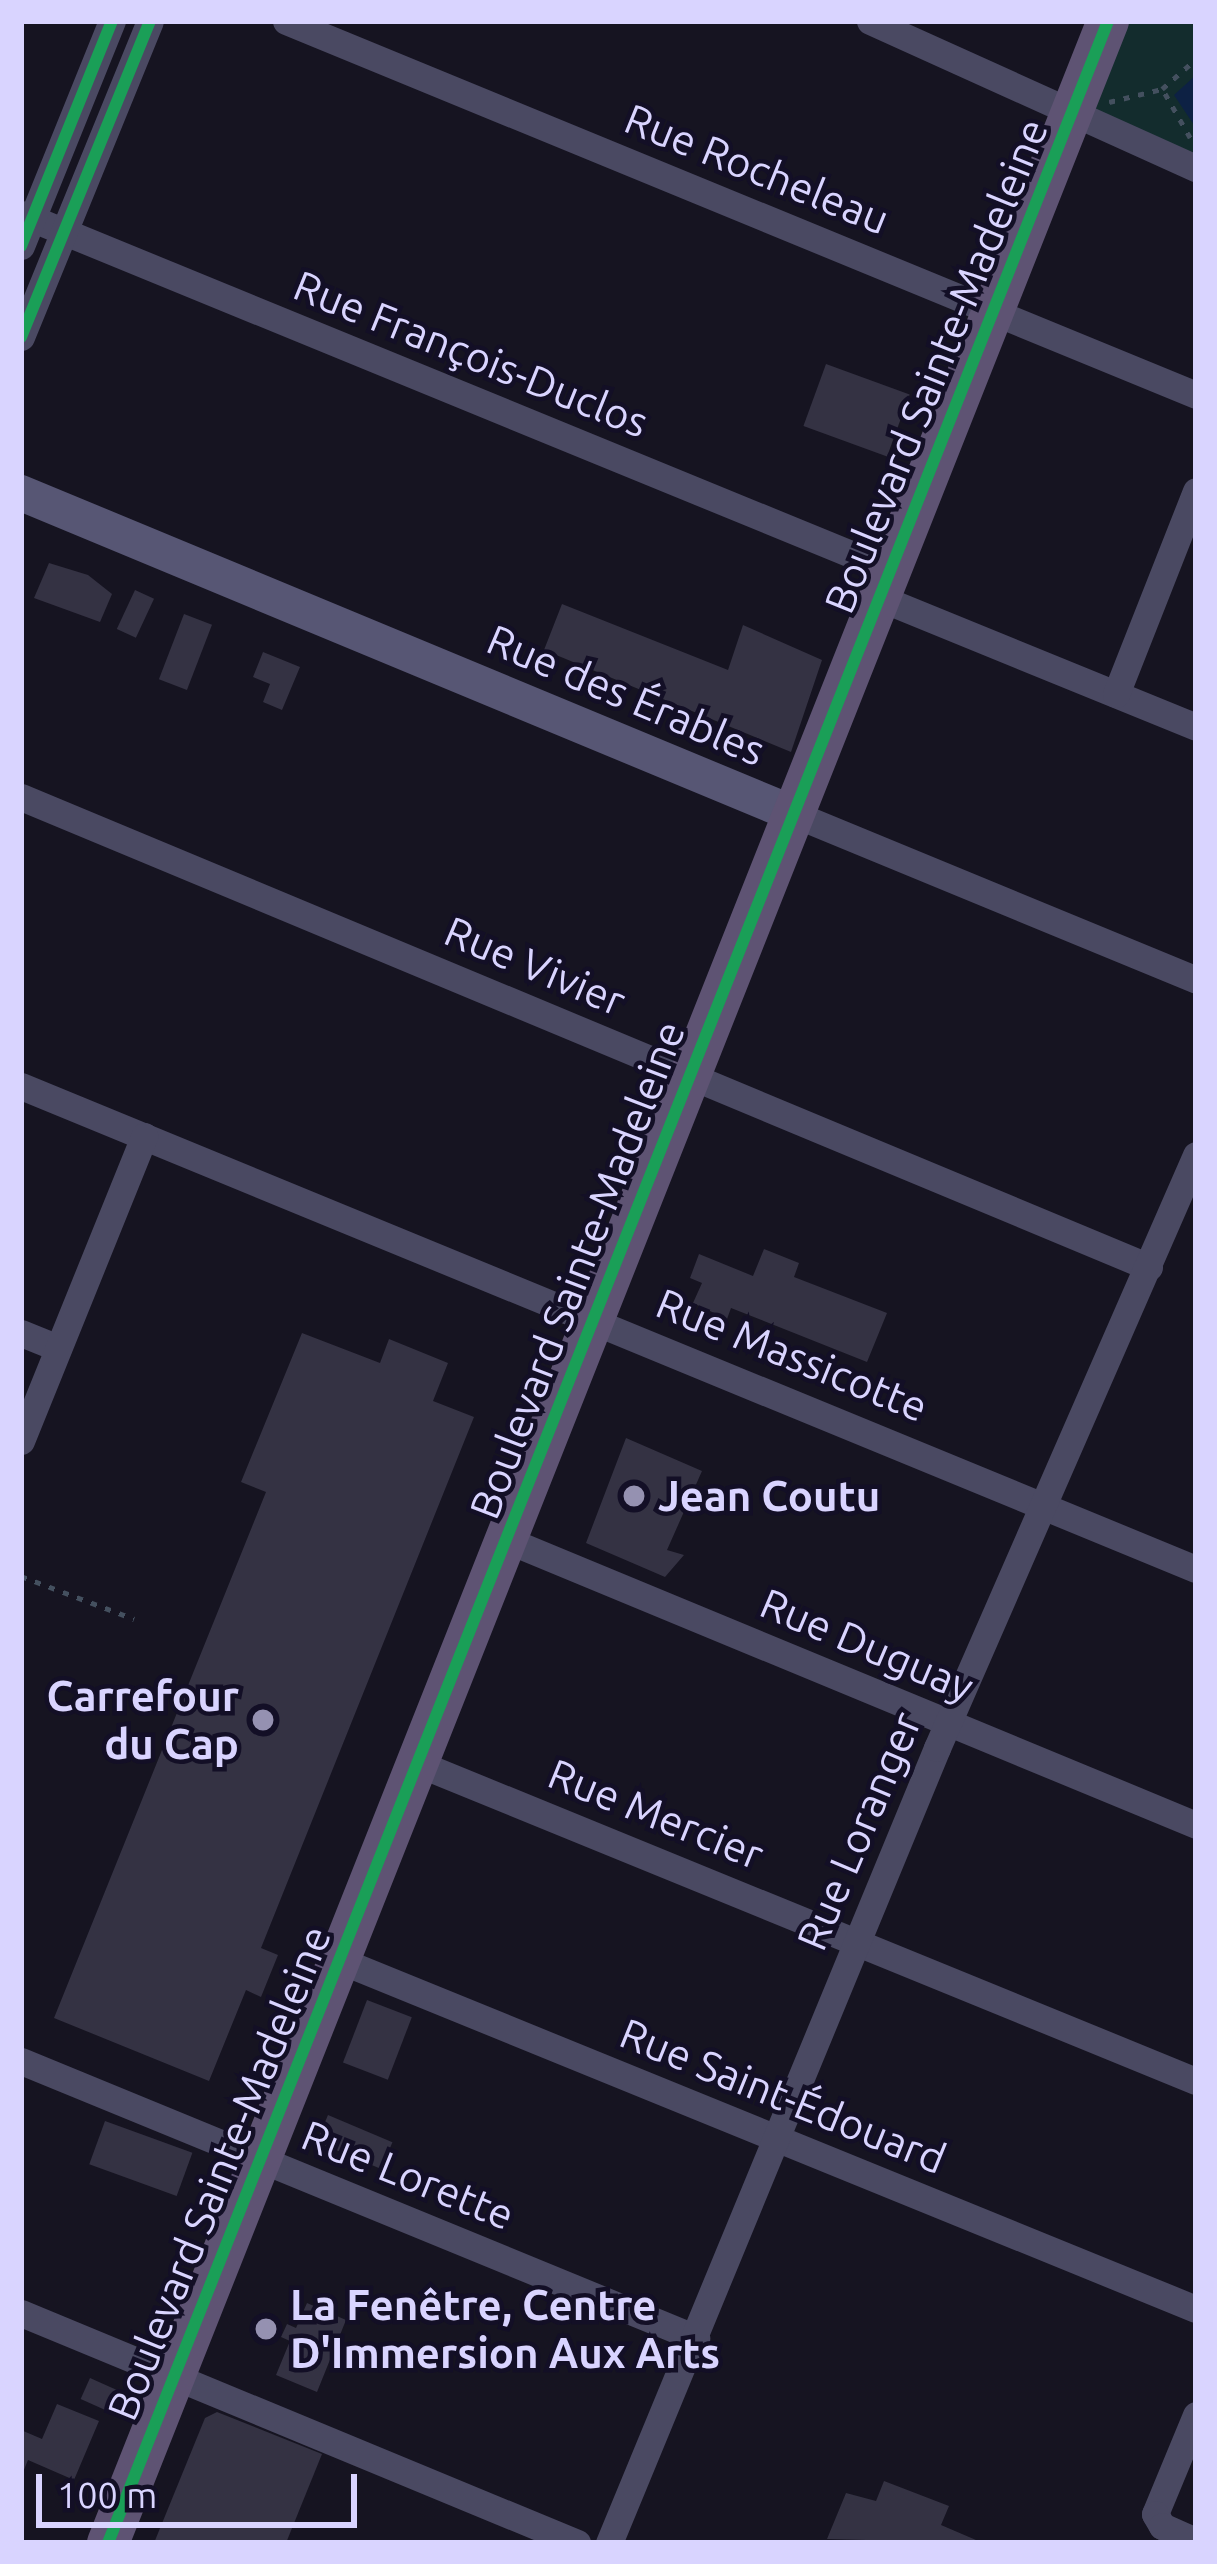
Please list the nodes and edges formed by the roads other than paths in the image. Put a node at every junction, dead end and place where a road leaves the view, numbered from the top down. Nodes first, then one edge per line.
1 (112, 21) edge
2 (149, 21) edge
3 (286, 21) edge
4 (870, 21) edge
5 (1108, 21) edge
6 (1072, 110) junction
7 (1196, 168) edge
8 (27, 216) edge
9 (64, 232) junction
10 (21, 246) edge
11 (995, 311) junction
12 (21, 337) edge
13 (1196, 395) edge
14 (1196, 491) edge
15 (21, 493) edge
16 (885, 584) junction
17 (1116, 694) junction
18 (1196, 727) edge
19 (21, 797) edge
20 (794, 814) junction
21 (1196, 980) edge
22 (689, 1075) junction
23 (21, 1086) edge
24 (144, 1136) junction
25 (1196, 1155) edge
26 (1149, 1267) junction
27 (594, 1318) junction
28 (21, 1333) edge
29 (58, 1348) junction
30 (21, 1442) edge
31 (1044, 1506) junction
32 (507, 1540) junction
33 (1196, 1569) edge
34 (948, 1724) junction
35 (417, 1762) junction
36 (1196, 1825) edge
37 (858, 1942) junction
38 (339, 1960) junction
39 (21, 2061) edge
40 (1196, 2081) edge
41 (777, 2139) junction
42 (260, 2159) junction
43 (1196, 2309) edge
44 (21, 2313) edge
45 (696, 2338) junction
46 (172, 2377) junction
47 (1196, 2415) edge
48 (1196, 2541) edge
49 (108, 2543) edge
50 (577, 2543) edge
51 (609, 2543) edge

1 - 8 street
2 - 9 street
3 - 11 street, Rue Rocheleau
4 - 6 street
5 - 6 main road, Boulevard Sainte-Madeleine
6 - 7 street
6 - 11 main road, Boulevard Sainte-Madeleine
8 - 9 street, Rue François-Duclos
8 - 10 street
9 - 12 street
9 - 16 street, Rue François-Duclos
11 - 13 street, Rue Rocheleau
11 - 16 main road, Boulevard Sainte-Madeleine
14 - 17 street
15 - 20 street, Rue des Érables
16 - 17 street, Rue François-Duclos
16 - 20 main road, Boulevard Sainte-Madeleine
17 - 18 street, Rue François-Duclos
19 - 22 street, Rue Vivier
20 - 21 street, Rue des Érables
20 - 22 main road, Boulevard Sainte-Madeleine
22 - 26 street, Rue Vivier
22 - 27 main road, Boulevard Sainte-Madeleine
23 - 24 street, Rue Massicotte
24 - 27 street, Rue Massicotte
24 - 29 street
25 - 26 street, Rue Loranger
26 - 31 street, Rue Loranger
27 - 31 street, Rue Massicotte
27 - 32 main road, Boulevard Sainte-Madeleine
28 - 29 street
29 - 30 street
31 - 33 street, Rue Massicotte
31 - 34 street, Rue Loranger
32 - 34 street, Rue Duguay
32 - 35 main road, Boulevard Sainte-Madeleine
34 - 36 street, Rue Duguay
34 - 37 street, Rue Loranger
35 - 37 street, Rue Mercier
35 - 38 main road, Boulevard Sainte-Madeleine
37 - 40 street, Rue Mercier
37 - 41 street, Rue Loranger
38 - 41 street, Rue Saint-Édouard
38 - 42 main road, Boulevard Sainte-Madeleine
39 - 42 street, Rue Lorette
41 - 43 street, Rue Saint-Édouard
41 - 45 street, Rue Loranger
42 - 45 street, Rue Lorette
42 - 46 main road, Boulevard Sainte-Madeleine
44 - 46 street
45 - 51 street, Rue Loranger
46 - 49 main road, Boulevard Sainte-Madeleine
46 - 50 street
47 - 48 street

